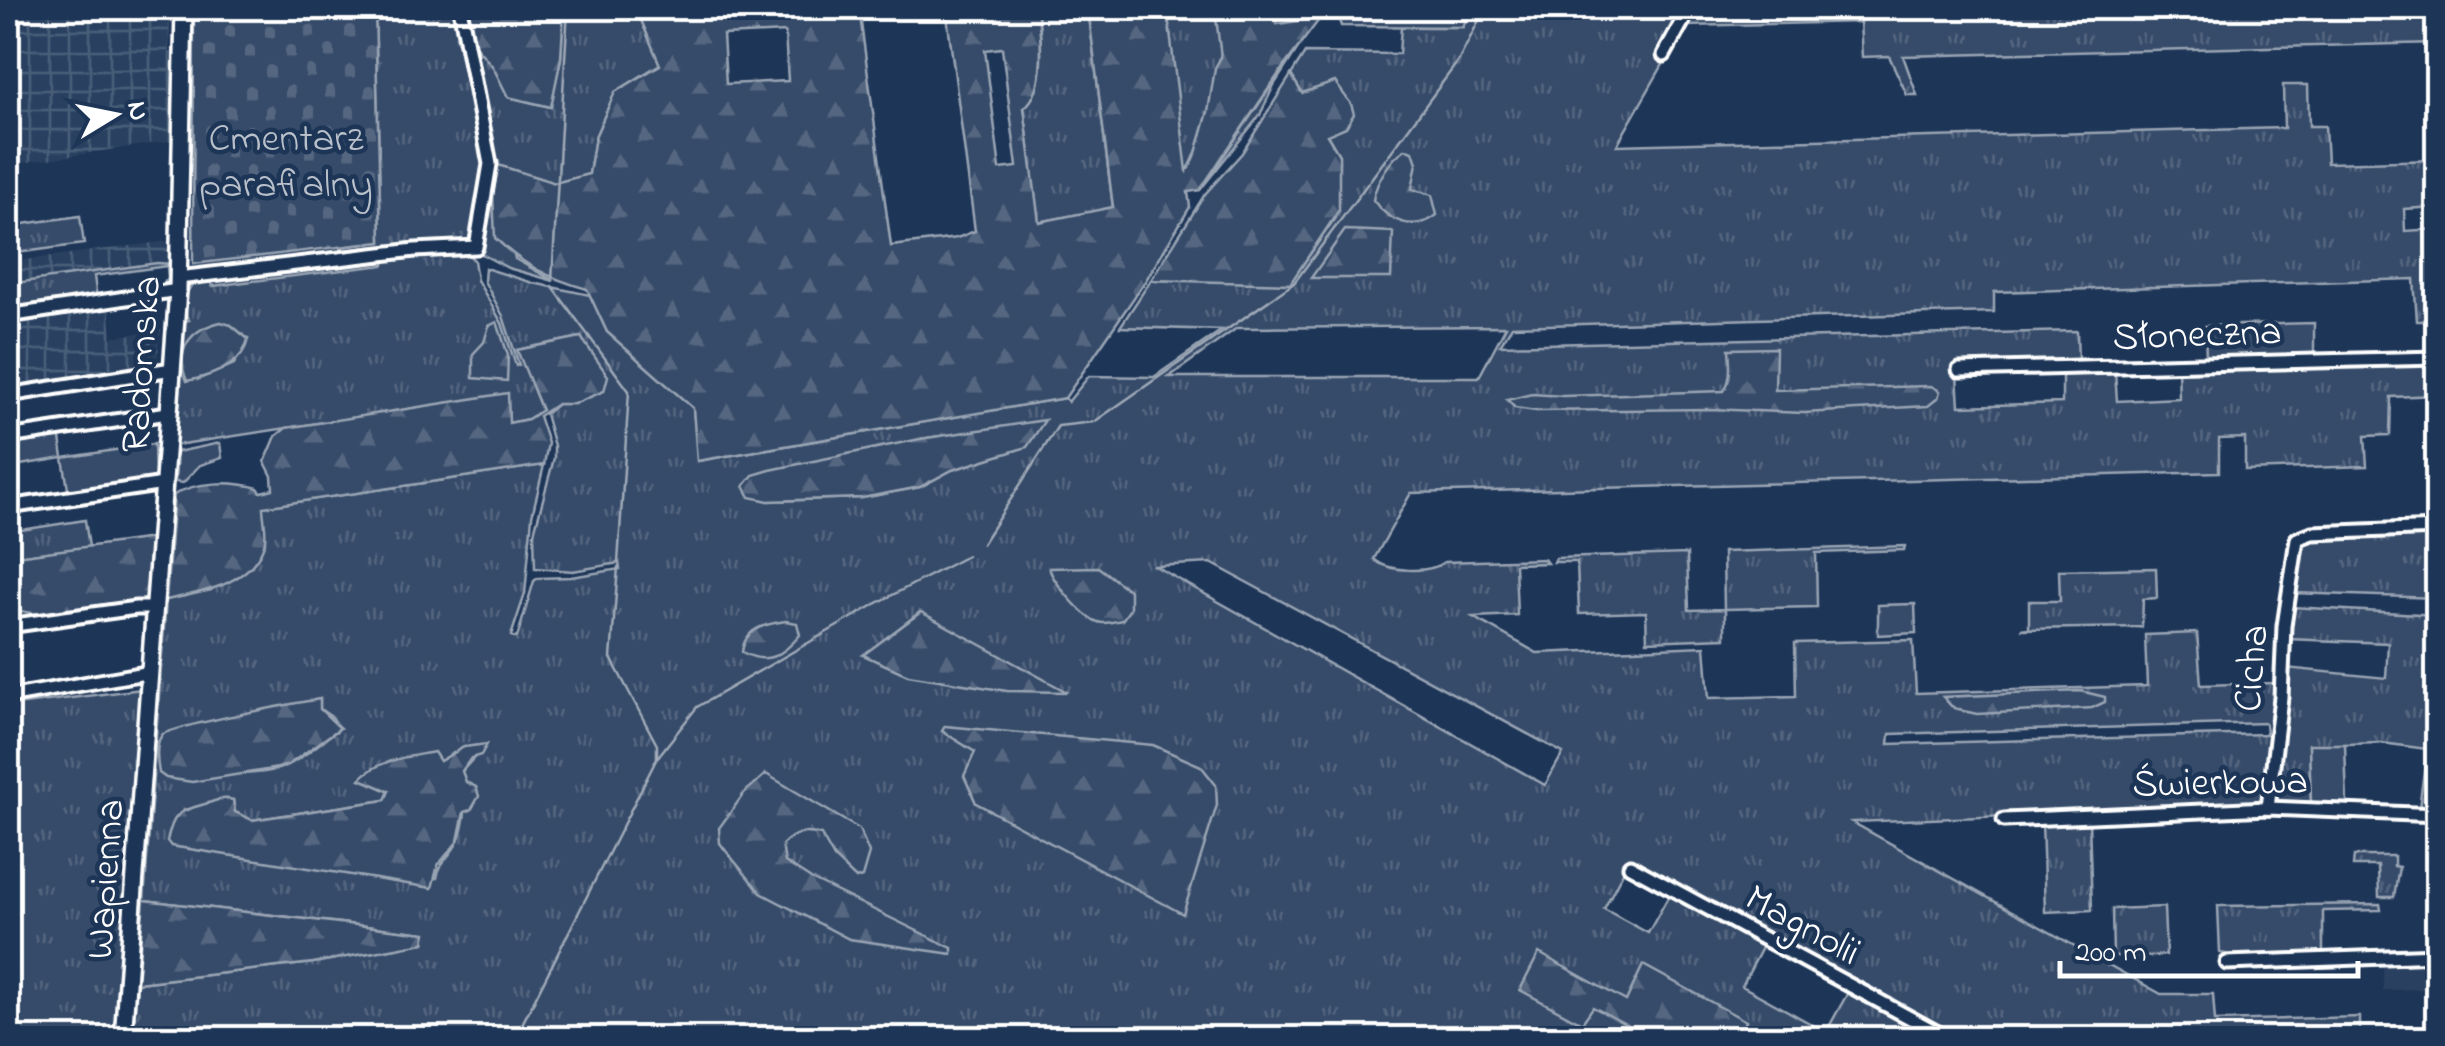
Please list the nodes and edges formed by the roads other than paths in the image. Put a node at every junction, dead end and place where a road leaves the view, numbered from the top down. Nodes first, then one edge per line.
1 (184, 8) edge
2 (460, 8) edge
3 (1690, 8) edge
4 (1664, 55) dead end
5 (178, 284) junction
6 (8, 316) edge
7 (2438, 358) edge
8 (172, 369) junction
9 (1959, 370) dead end
10 (8, 394) edge
11 (168, 413) junction
12 (8, 437) edge
13 (164, 484) junction
14 (8, 508) edge
15 (2438, 528) edge
16 (155, 608) junction
17 (8, 626) edge
18 (151, 672) junction
19 (8, 697) edge
20 (147, 724) joint
21 (2268, 808) junction
22 (2438, 815) edge
23 (2004, 820) dead end
24 (1630, 866) dead end
25 (2438, 955) edge
26 (2227, 962) dead end
27 (123, 1038) edge
28 (1947, 1038) edge

1 - 5 street, Radomska
2 - 5 street
3 - 4 street
5 - 6 street
5 - 8 street, Radomska
7 - 9 street, Słoneczna
8 - 10 street
8 - 11 street, Radomska
11 - 12 street
11 - 13 street, Radomska
13 - 14 street
13 - 16 street, Radomska
15 - 21 street, Cicha
16 - 17 street
16 - 18 street, Radomska
18 - 19 street
18 - 20 street, Radomska
20 - 27 street, Wapienna
21 - 22 street, Świerkowa
21 - 23 street, Świerkowa
24 - 28 street, Magnolii
25 - 26 street

